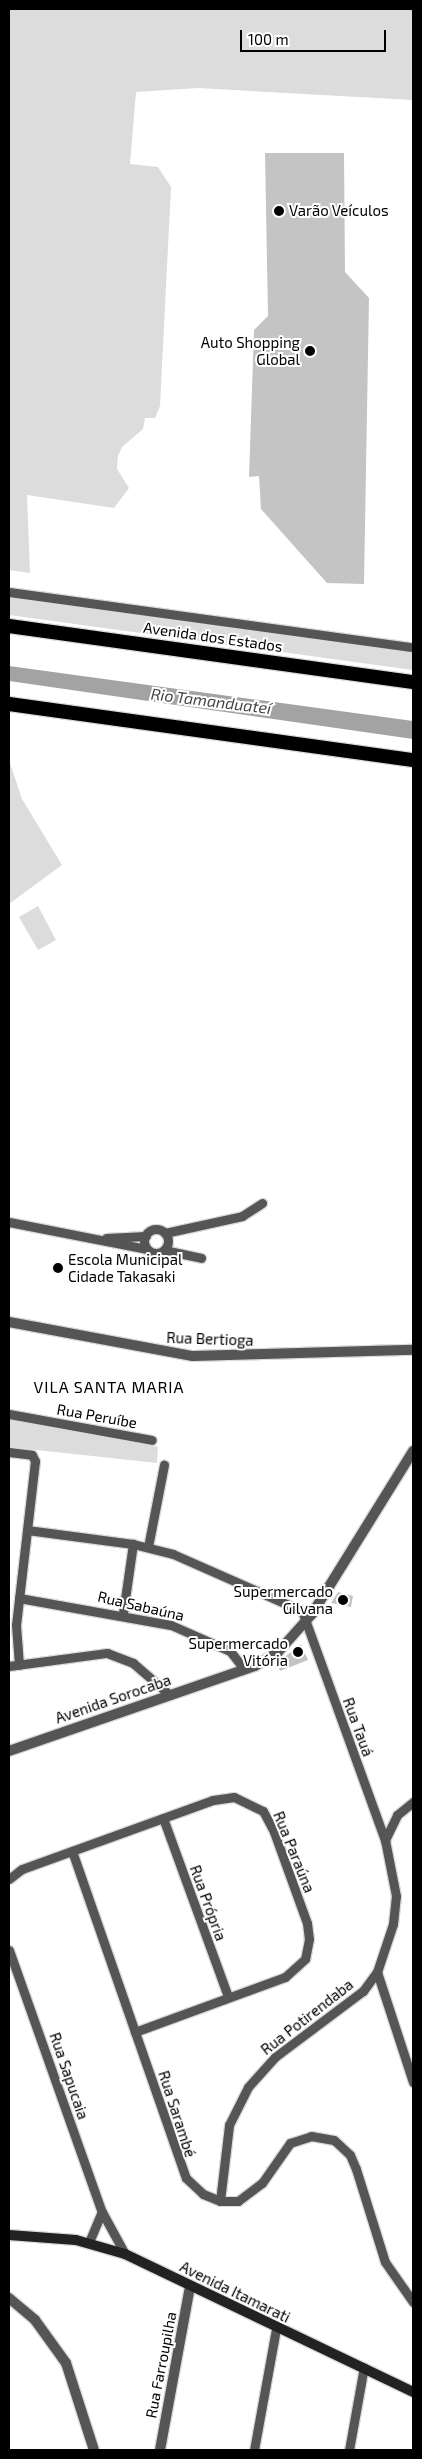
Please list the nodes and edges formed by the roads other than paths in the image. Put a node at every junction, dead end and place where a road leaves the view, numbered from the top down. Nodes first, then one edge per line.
1 (9, 592) edge
2 (9, 626) edge
3 (413, 647) edge
4 (413, 682) edge
5 (9, 704) edge
6 (413, 760) edge
7 (262, 1203) dead end
8 (9, 1222) edge
9 (165, 1233) junction
10 (146, 1236) junction
11 (100, 1239) junction
12 (147, 1248) junction
13 (164, 1250) junction
14 (201, 1258) dead end
15 (9, 1322) edge
16 (413, 1350) edge
17 (9, 1414) edge
18 (152, 1440) dead end
19 (413, 1451) edge
20 (9, 1452) edge
21 (164, 1465) dead end
22 (27, 1530) junction
23 (133, 1544) junction
24 (148, 1547) junction
25 (9, 1584) edge
26 (20, 1585) junction
27 (19, 1598) junction
28 (123, 1613) junction
29 (306, 1622) junction
30 (19, 1665) junction
31 (9, 1666) edge
32 (244, 1669) junction
33 (170, 1695) junction
34 (9, 1751) edge
35 (413, 1802) edge
36 (163, 1818) junction
37 (385, 1840) junction
38 (72, 1851) junction
39 (9, 1879) edge
40 (9, 1950) edge
41 (378, 1972) junction
42 (228, 1997) junction
43 (135, 2032) junction
44 (413, 2082) edge
45 (220, 2201) junction
46 (102, 2212) junction
47 (9, 2235) edge
48 (39, 2238) junction
49 (9, 2242) edge
50 (89, 2242) junction
51 (125, 2254) junction
52 (190, 2286) junction
53 (9, 2298) edge
54 (413, 2302) edge
55 (276, 2329) junction
56 (364, 2367) junction
57 (413, 2392) edge
58 (94, 2450) edge
59 (160, 2450) edge
60 (254, 2450) edge
61 (349, 2450) edge

1 - 3 street
2 - 4 highway, Avenida dos Estados
5 - 6 highway
7 - 9 street
8 - 11 street
9 - 10 street
9 - 13 street
10 - 11 street
10 - 12 street
11 - 12 street
12 - 13 street
13 - 14 street
15 - 16 street, Rua Bertioga
17 - 18 street, Rua Peruíbe
19 - 29 street, Avenida Sorocaba
20 - 22 street
21 - 24 street
22 - 23 street
22 - 26 street
23 - 24 street
23 - 28 street
24 - 29 street
25 - 26 street
26 - 27 street
27 - 28 street, Rua Sabaúna
27 - 30 street
28 - 32 street, Rua Sabaúna
29 - 32 street, Avenida Sorocaba
29 - 37 street, Rua Tauá
30 - 31 street
30 - 33 street
32 - 33 street, Avenida Sorocaba
33 - 34 street, Avenida Sorocaba
35 - 37 street
36 - 38 street, Rua Paraúna
36 - 42 street, Rua Própria
36 - 42 street, Rua Paraúna
37 - 41 street, Rua Potirendaba
38 - 39 street, Rua Paraúna
38 - 43 street, Rua Sarambé
40 - 46 street, Rua Sapucaia
41 - 44 street
41 - 45 street, Rua Potirendaba
42 - 43 street, Rua Paraúna
43 - 45 street, Rua Sarambé
45 - 54 street
46 - 50 street
46 - 51 street, Rua Sapucaia
47 - 48 main road, Avenida Itamarati
48 - 49 main road, Avenida Itamarati
48 - 50 main road, Avenida Itamarati
50 - 51 main road, Avenida Itamarati
51 - 52 main road, Avenida Itamarati
52 - 55 main road, Avenida Itamarati
52 - 59 street, Rua Farroupilha
53 - 58 street
55 - 56 main road, Avenida Itamarati
55 - 60 street
56 - 57 main road, Avenida Itamarati
56 - 61 street

